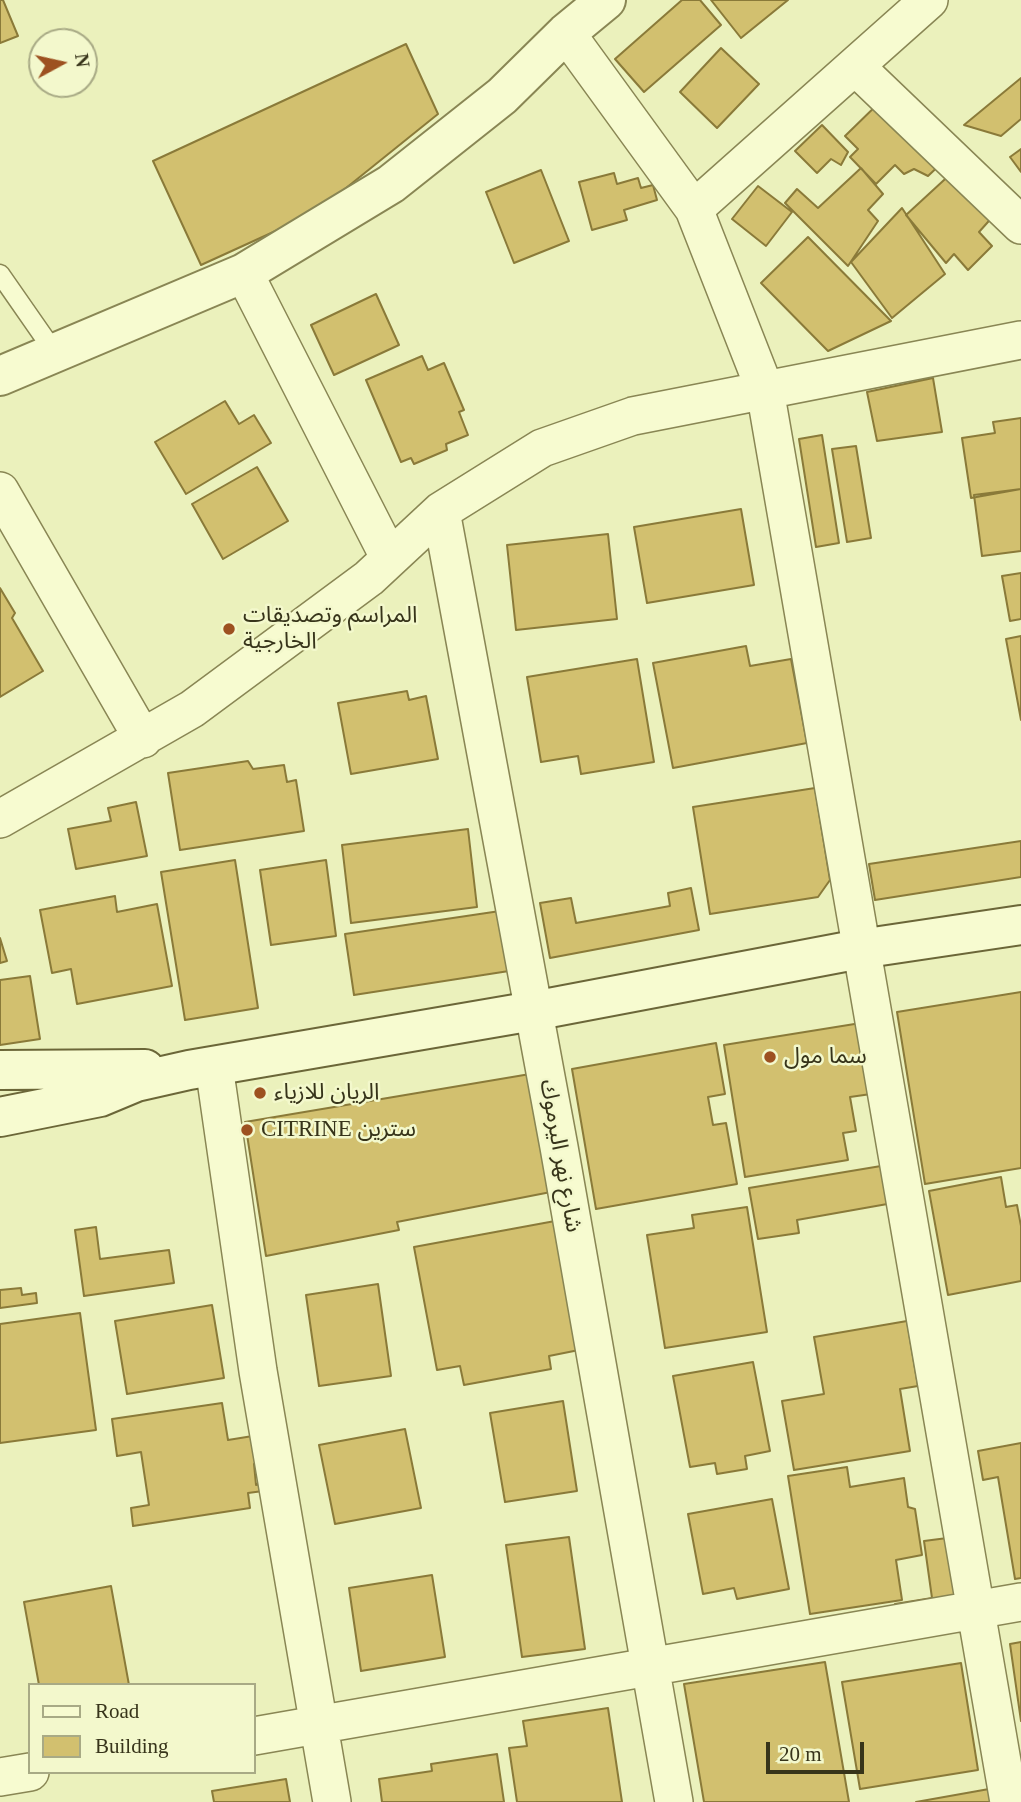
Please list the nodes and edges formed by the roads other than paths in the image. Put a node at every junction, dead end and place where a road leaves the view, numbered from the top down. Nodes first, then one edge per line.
1 (606, 0) edge
2 (929, 0) edge
3 (566, 33) junction
4 (856, 67) junction
5 (694, 209) junction
6 (1021, 225) edge
7 (244, 273) junction
8 (2, 278) edge
9 (1021, 340) edge
10 (55, 353) junction
11 (0, 376) edge
12 (765, 390) junction
13 (0, 491) edge
14 (441, 511) junction
15 (389, 557) junction
16 (143, 739) junction
17 (0, 819) edge
18 (1021, 925) edge
19 (860, 949) junction
20 (533, 1011) junction
21 (201, 1068) junction
22 (0, 1070) edge
23 (0, 1117) edge
24 (1021, 1602) edge
25 (975, 1609) junction
26 (651, 1666) junction
27 (318, 1725) junction
28 (256, 1735) edge
29 (28, 1772) edge
30 (0, 1777) edge
31 (332, 1802) edge
32 (674, 1802) edge
33 (1009, 1802) edge

1 - 3 main road
2 - 4 street
3 - 5 street
3 - 7 main road
4 - 5 street
4 - 6 street
5 - 12 street
7 - 10 main road
7 - 15 street
8 - 10 lane
9 - 12 street
10 - 11 main road
12 - 14 street
12 - 19 street
13 - 16 street
14 - 15 street
14 - 20 street, شارع نهر اليرموك
15 - 16 street
16 - 17 street
18 - 19 main road
19 - 20 main road
19 - 25 street
20 - 21 main road
20 - 26 street, شارع نهر اليرموك
21 - 22 main road
21 - 23 main road
21 - 27 street
24 - 25 street
25 - 26 street
25 - 33 street
26 - 27 street
26 - 32 street, شارع نهر اليرموك
27 - 28 street
27 - 31 street
29 - 30 street

